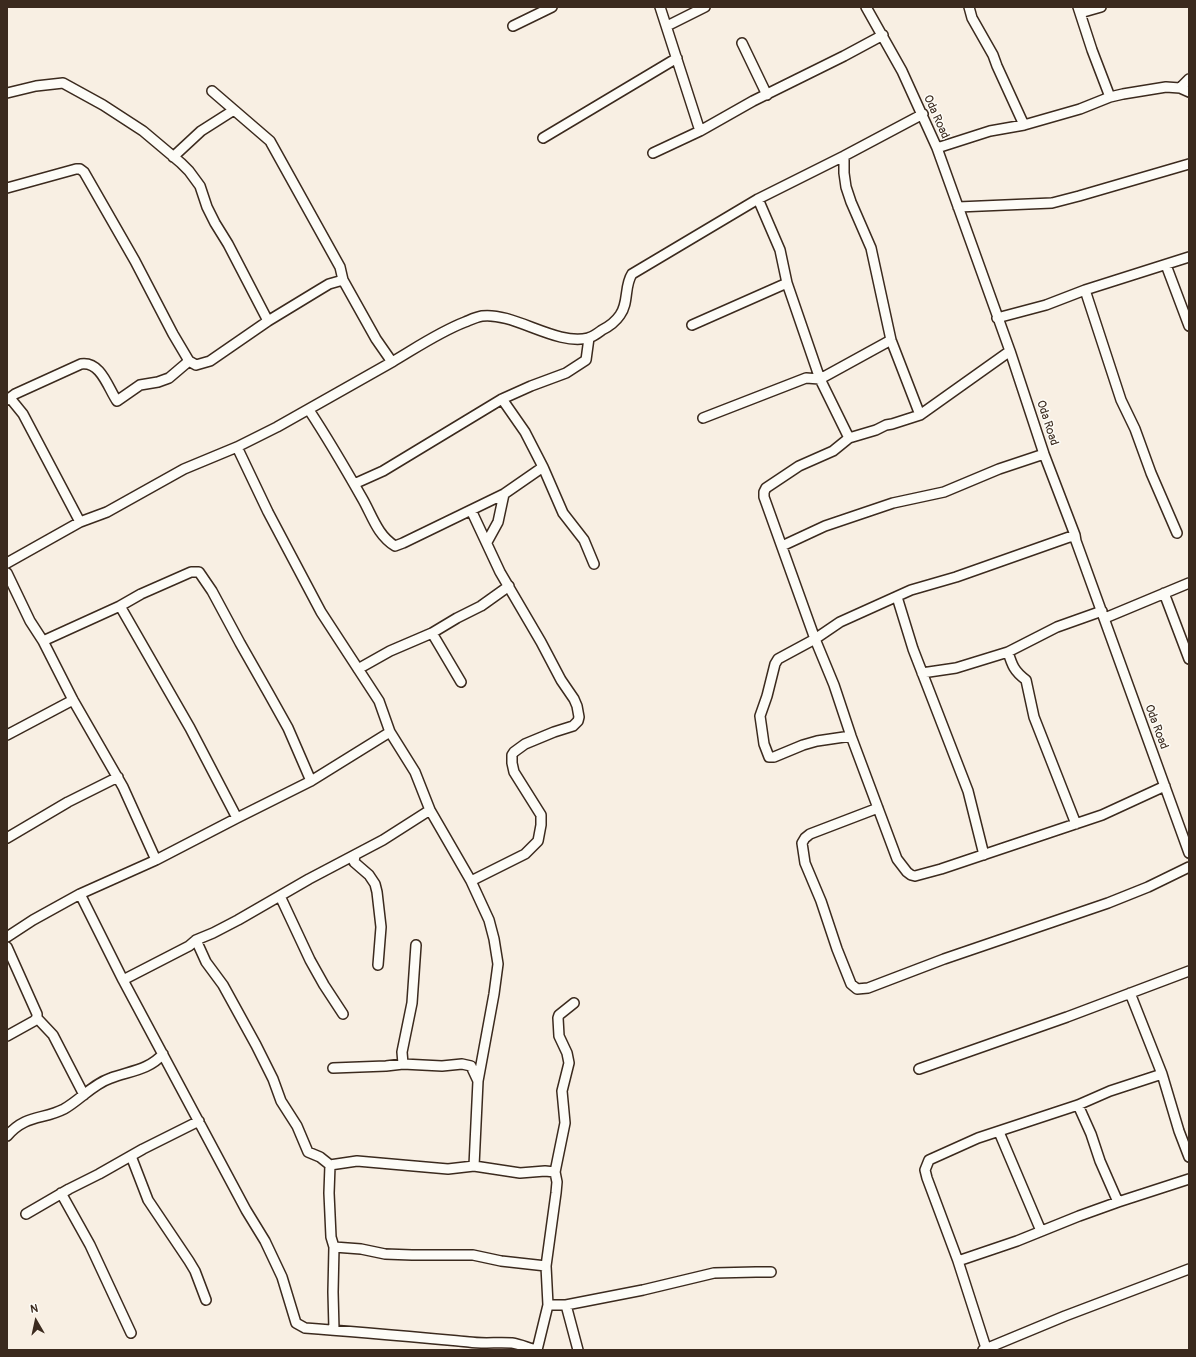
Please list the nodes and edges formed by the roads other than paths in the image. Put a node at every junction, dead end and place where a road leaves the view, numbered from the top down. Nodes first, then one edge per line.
1 (552, 7) edge
2 (660, 7) edge
3 (705, 7) edge
4 (866, 7) edge
5 (969, 7) edge
6 (1101, 7) edge
7 (1079, 10) edge
8 (513, 26) dead end
9 (667, 26) junction
10 (883, 35) junction
11 (742, 43) dead end
12 (677, 58) junction
13 (1189, 79) edge
14 (1180, 88) junction
15 (212, 91) dead end
16 (1189, 92) edge
17 (7, 93) edge
18 (767, 95) junction
19 (1110, 97) junction
20 (234, 110) junction
21 (923, 114) junction
22 (1024, 125) junction
23 (700, 131) junction
24 (543, 138) dead end
25 (937, 148) junction
26 (653, 153) dead end
27 (844, 156) junction
28 (173, 157) junction
29 (1189, 164) edge
30 (7, 188) edge
31 (758, 199) junction
32 (958, 207) junction
33 (1189, 257) edge
34 (1166, 265) junction
35 (343, 280) junction
36 (787, 283) junction
37 (1085, 290) junction
38 (997, 318) junction
39 (268, 320) junction
40 (692, 325) dead end
41 (1189, 326) edge
42 (589, 338) junction
43 (891, 340) junction
44 (1010, 351) junction
45 (189, 361) junction
46 (392, 362) junction
47 (820, 379) junction
48 (8, 399) edge
49 (502, 399) junction
50 (310, 410) junction
51 (920, 415) junction
52 (703, 418) dead end
53 (849, 438) junction
54 (237, 447) junction
55 (1044, 454) junction
56 (543, 467) junction
57 (354, 484) junction
58 (504, 494) junction
59 (471, 510) junction
60 (80, 522) junction
61 (1177, 533) dead end
62 (1075, 535) junction
63 (487, 542) junction
64 (782, 546) junction
65 (7, 563) edge
66 (594, 564) dead end
67 (7, 573) edge
68 (1189, 582) edge
69 (509, 586) junction
70 (1164, 593) junction
71 (897, 597) junction
72 (120, 606) junction
73 (1103, 614) junction
74 (432, 633) junction
75 (815, 639) junction
76 (43, 641) junction
77 (1008, 652) junction
78 (1189, 660) edge
79 (358, 669) junction
80 (922, 673) junction
81 (461, 682) dead end
82 (73, 700) junction
83 (390, 732) junction
84 (7, 735) edge
85 (851, 736) junction
86 (118, 777) junction
87 (311, 781) junction
88 (1165, 786) junction
89 (878, 808) junction
90 (430, 810) junction
91 (237, 818) junction
92 (1076, 824) junction
93 (7, 838) edge
94 (1189, 853) edge
95 (355, 855) junction
96 (984, 855) junction
97 (156, 860) junction
98 (1189, 867) edge
99 (471, 880) junction
100 (80, 894) junction
101 (280, 896) junction
102 (7, 937) edge
103 (196, 940) junction
104 (416, 945) dead end
105 (7, 947) edge
106 (378, 965) dead end
107 (1189, 971) edge
108 (123, 980) junction
109 (1130, 994) junction
110 (574, 1003) dead end
111 (343, 1014) dead end
112 (37, 1018) junction
113 (7, 1036) edge
114 (163, 1054) junction
115 (403, 1064) junction
116 (333, 1068) dead end
117 (919, 1069) dead end
118 (1162, 1074) junction
119 (478, 1081) junction
120 (84, 1095) junction
121 (1078, 1105) junction
122 (198, 1121) junction
123 (999, 1132) junction
124 (7, 1136) edge
125 (130, 1156) junction
126 (1189, 1157) edge
127 (330, 1166) junction
128 (474, 1166) junction
129 (555, 1172) junction
130 (1189, 1179) edge
131 (61, 1193) junction
132 (1118, 1202) junction
133 (26, 1214) dead end
134 (1041, 1231) junction
135 (334, 1247) junction
136 (958, 1261) junction
137 (546, 1266) junction
138 (1189, 1269) edge
139 (771, 1272) dead end
140 (206, 1300) dead end
141 (548, 1305) junction
142 (566, 1305) junction
143 (334, 1330) junction
144 (131, 1333) dead end
145 (985, 1349) edge
146 (536, 1350) edge
147 (578, 1350) edge

1 - 8 street
2 - 9 street
3 - 9 street
4 - 10 street, Oda Road
5 - 22 street
6 - 7 street
7 - 19 street
9 - 12 street
10 - 18 street
10 - 21 street, Oda Road
11 - 18 street
12 - 23 street
12 - 24 street
13 - 14 street
14 - 16 street
14 - 19 street
15 - 20 street
17 - 28 street
18 - 23 street
19 - 22 street
20 - 28 street
20 - 35 street
21 - 25 street, Oda Road
21 - 27 street
22 - 25 street
23 - 26 street
25 - 32 street, Oda Road
27 - 31 street
27 - 43 street
28 - 39 street
29 - 32 street
30 - 45 street
31 - 36 street
31 - 42 street
32 - 38 street, Oda Road
33 - 34 street
34 - 37 street
34 - 41 street
35 - 39 street
35 - 46 street
36 - 40 street
36 - 47 street
37 - 38 street
37 - 61 street
38 - 44 street, Oda Road
39 - 45 street
42 - 46 street
42 - 49 street
43 - 47 street
43 - 51 street
44 - 51 street
44 - 55 street, Oda Road
45 - 48 street
46 - 50 street
47 - 52 street
47 - 53 street
48 - 60 street
49 - 56 street
49 - 57 street
50 - 54 street
50 - 57 street
51 - 53 street
53 - 64 street
54 - 60 street
54 - 79 street
55 - 62 street, Oda Road
55 - 64 street
56 - 58 street
56 - 66 street
57 - 59 street
58 - 59 street
58 - 63 street
59 - 63 street
60 - 65 street
62 - 71 street
62 - 73 street, Oda Road
63 - 69 street
64 - 75 street
67 - 76 street
68 - 70 street
69 - 74 street
69 - 99 street
70 - 73 street
70 - 78 street
71 - 75 street
71 - 80 street
72 - 76 street
72 - 87 street
72 - 91 street
73 - 77 street
73 - 88 street, Oda Road
74 - 79 street
74 - 81 street
75 - 85 street
75 - 85 street
76 - 82 street
77 - 80 street
77 - 92 street
79 - 83 street
80 - 96 street
82 - 84 street
82 - 86 street
83 - 87 street
83 - 90 street
85 - 89 street
86 - 93 street
86 - 97 street
87 - 91 street
88 - 92 street
88 - 94 street, Oda Road
89 - 96 street
89 - 98 street
90 - 95 street
90 - 99 street
91 - 97 street
92 - 96 street
95 - 101 street
95 - 106 street
97 - 100 street
99 - 119 street
100 - 102 street
100 - 108 street
101 - 103 street
101 - 111 street
103 - 108 street
103 - 127 street
104 - 115 street
105 - 112 street
107 - 109 street
108 - 114 street
109 - 117 street
109 - 118 street
110 - 129 street
112 - 113 street
112 - 120 street
114 - 120 street
114 - 122 street
115 - 116 street
115 - 119 street
118 - 121 street
118 - 126 street
119 - 128 street
120 - 124 street
121 - 123 street
121 - 132 street
122 - 125 street
122 - 143 street
123 - 134 street
123 - 136 street
125 - 131 street
125 - 140 street
127 - 128 street
127 - 135 street
128 - 129 street
129 - 137 street
130 - 132 street
131 - 133 street
131 - 144 street
132 - 134 street
134 - 136 street
135 - 137 street
135 - 143 street
136 - 145 street
137 - 141 street
138 - 145 street
139 - 142 street
141 - 142 street
141 - 146 street
142 - 147 street
143 - 146 street

